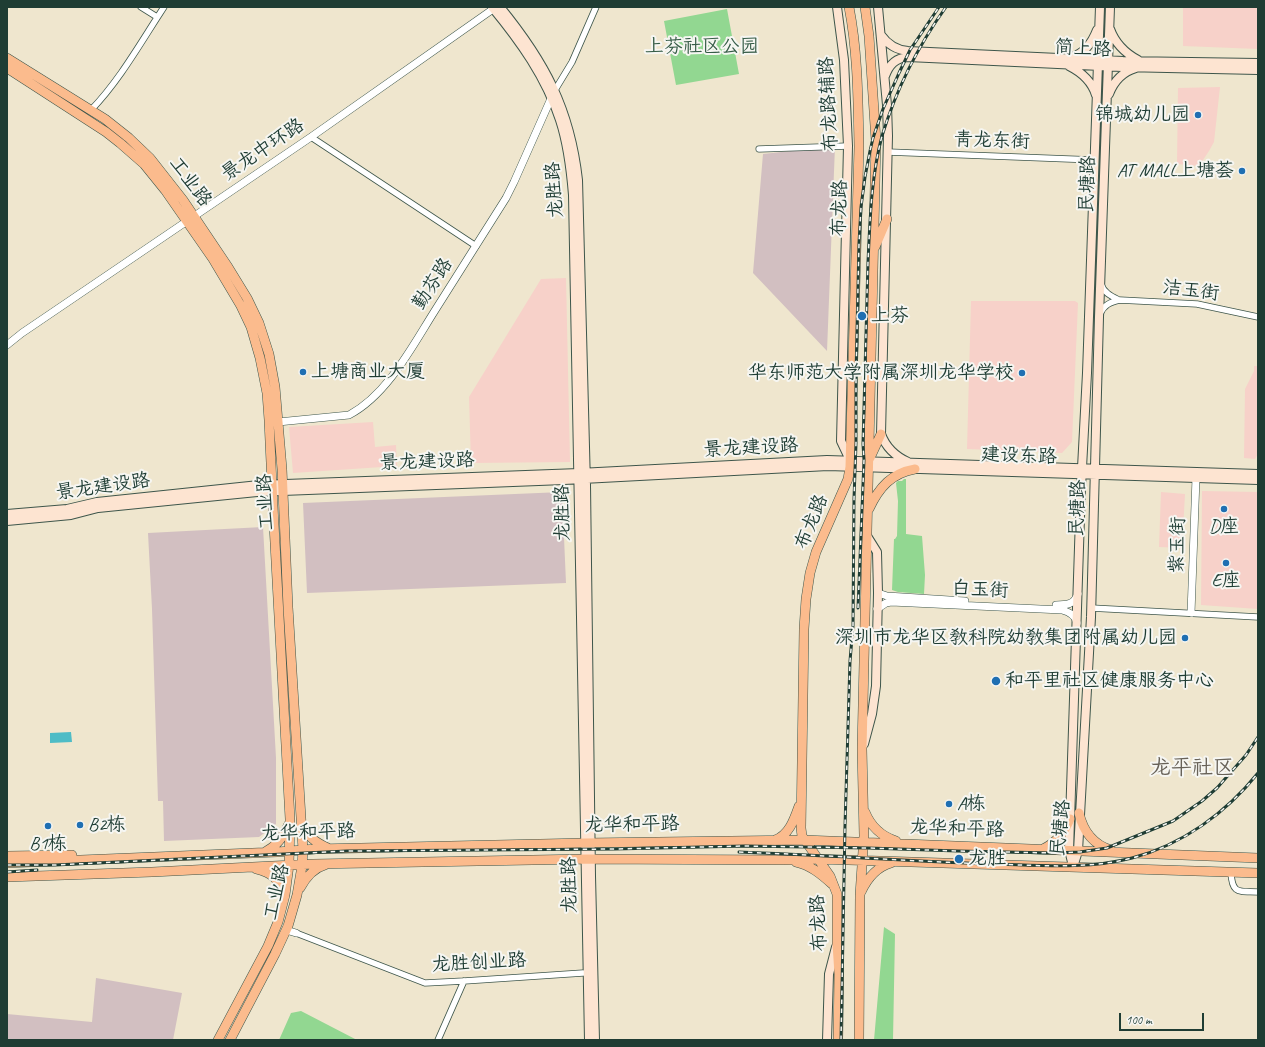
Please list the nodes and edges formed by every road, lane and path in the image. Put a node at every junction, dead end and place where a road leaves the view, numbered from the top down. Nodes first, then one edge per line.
1 (141, 7) edge
2 (164, 7) edge
3 (495, 7) edge
4 (596, 7) edge
5 (837, 7) edge
6 (849, 7) edge
7 (865, 7) edge
8 (878, 7) edge
9 (1100, 7) edge
10 (1110, 7) edge
11 (157, 17) junction
12 (1099, 26) junction
13 (1109, 26) junction
14 (881, 35) junction
15 (908, 54) junction
16 (7, 58) edge
17 (1066, 61) junction
18 (1098, 62) junction
19 (1108, 63) junction
20 (1258, 63) edge
21 (1140, 64) junction
22 (7, 68) edge
23 (1258, 70) edge
24 (885, 77) junction
25 (553, 93) junction
26 (1097, 99) junction
27 (1107, 100) junction
28 (91, 110) junction
29 (311, 137) junction
30 (848, 146) junction
31 (759, 150) dead end
32 (888, 152) junction
33 (1095, 160) junction
34 (191, 219) junction
35 (887, 219) junction
36 (476, 246) junction
37 (873, 252) junction
38 (1101, 281) junction
39 (1120, 300) junction
40 (1100, 317) junction
41 (1258, 317) edge
42 (7, 345) edge
43 (278, 422) junction
44 (881, 434) junction
45 (850, 464) junction
46 (869, 464) junction
47 (913, 466) junction
48 (1082, 471) junction
49 (1095, 472) junction
50 (1258, 474) edge
51 (582, 476) junction
52 (1196, 478) junction
53 (1258, 480) edge
54 (282, 487) junction
55 (272, 488) junction
56 (7, 514) edge
57 (867, 514) junction
58 (7, 521) edge
59 (867, 536) junction
60 (878, 593) junction
61 (1078, 594) junction
62 (1091, 608) junction
63 (878, 609) junction
64 (1191, 613) junction
65 (1258, 616) edge
66 (1077, 623) junction
67 (862, 749) junction
68 (801, 800) junction
69 (864, 809) junction
70 (1079, 813) junction
71 (290, 819) junction
72 (1070, 819) junction
73 (301, 821) junction
74 (804, 840) junction
75 (774, 841) junction
76 (864, 842) junction
77 (588, 843) junction
78 (903, 844) junction
79 (333, 849) junction
80 (1043, 849) junction
81 (303, 850) junction
82 (1074, 850) junction
83 (290, 851) junction
84 (265, 852) junction
85 (1116, 852) junction
86 (7, 856) edge
87 (123, 858) junction
88 (1258, 858) edge
89 (588, 859) junction
90 (817, 859) junction
91 (791, 860) junction
92 (862, 860) junction
93 (895, 862) junction
94 (7, 863) edge
95 (328, 864) junction
96 (289, 865) junction
97 (302, 865) junction
98 (249, 867) junction
99 (1073, 867) junction
100 (1231, 872) junction
101 (1258, 873) edge
102 (7, 878) edge
103 (835, 888) junction
104 (1258, 892) edge
105 (297, 895) junction
106 (860, 895) junction
107 (283, 905) junction
108 (286, 930) junction
109 (296, 933) joint
110 (837, 944) junction
111 (585, 973) junction
112 (464, 981) junction
113 (218, 1040) edge
114 (230, 1040) edge
115 (438, 1040) edge
116 (589, 1040) edge
117 (595, 1040) edge
118 (827, 1040) edge
119 (838, 1040) edge
120 (859, 1040) edge

1 - 11 street
2 - 11 street
3 - 25 main road, 龙胜路
3 - 29 street, 景龙中环路
4 - 25 street
5 - 30 main road, 布龙路辅路
6 - 45 main road, 布龙路
7 - 37 main road, 布龙路
8 - 14 main road
9 - 12 main road, 民塘路
10 - 13 main road, 民塘路
11 - 28 street
12 - 17 main road
12 - 18 main road, 民塘路
13 - 19 main road, 民塘路
13 - 21 main road
14 - 15 main road
14 - 24 main road
15 - 17 main road, 简上路
15 - 24 main road
16 - 28 main road, 工业路
17 - 18 main road, 简上路
17 - 26 main road
18 - 19 main road, 简上路
18 - 26 main road, 民塘路
19 - 21 main road, 简上路
19 - 27 main road, 民塘路
20 - 21 main road, 简上路
21 - 23 main road, 简上路
21 - 27 main road
22 - 34 main road, 工业路
24 - 32 main road
25 - 36 street, 勤芬路
25 - 51 main road, 龙胜路
26 - 33 main road, 民塘路
27 - 38 main road, 民塘路
28 - 34 main road, 工业路
29 - 34 street, 景龙中环路
29 - 36 street
30 - 31 street
30 - 45 main road, 布龙路辅路
32 - 33 street, 青龙东街
32 - 35 main road
33 - 48 main road, 民塘路
34 - 42 street, 景龙中环路
34 - 43 main road, 工业路
34 - 55 main road, 工业路
35 - 37 main road
35 - 44 main road
36 - 43 street, 勤芬路
37 - 46 main road, 布龙路
38 - 39 street
38 - 40 main road, 民塘路
39 - 40 street
39 - 41 street, 洁玉街
40 - 49 main road, 民塘路
43 - 54 main road, 工业路
44 - 46 main road
44 - 47 main road
45 - 46 main road, 建设东路
45 - 51 main road, 景龙建设路
45 - 68 main road, 布龙路
46 - 47 main road, 建设东路
46 - 57 main road, 布龙路
47 - 48 main road, 建设东路
47 - 57 main road
48 - 49 main road, 建设东路
48 - 61 main road, 民塘路
49 - 50 main road, 建设东路
49 - 52 main road, 建设东路
49 - 62 main road, 民塘路
51 - 54 main road, 景龙建设路
51 - 77 main road, 龙胜路
52 - 53 main road, 建设东路
52 - 64 street, 紫玉街
54 - 55 main road, 景龙建设路
54 - 73 main road, 工业路
55 - 56 main road, 景龙建设路
55 - 58 main road, 景龙建设路
55 - 71 main road, 工业路
57 - 59 main road, 布龙路
59 - 60 main road
59 - 67 main road, 布龙路
60 - 61 street, 白玉街
60 - 63 main road, 布龙路
61 - 66 main road, 民塘路
62 - 64 street
62 - 70 main road, 民塘路
63 - 66 street, 白玉街
63 - 67 main road, 布龙路
64 - 65 street
66 - 72 main road, 民塘路
67 - 69 main road, 布龙路
68 - 74 main road, 布龙路
68 - 75 main road
69 - 76 main road, 布龙路
69 - 78 main road
70 - 82 main road, 民塘路
70 - 85 main road
71 - 83 main road, 工业路
71 - 84 main road
72 - 80 main road
72 - 82 main road, 民塘路
73 - 79 main road
73 - 81 main road, 工业路
74 - 75 main road, 龙华和平路
74 - 76 main road, 龙华和平路
74 - 90 main road, 布龙路
75 - 77 main road, 龙华和平路
76 - 78 main road, 龙华和平路
76 - 92 main road, 布龙路
77 - 79 main road, 龙华和平路
77 - 89 main road, 龙胜路
78 - 80 main road, 龙华和平路
79 - 81 main road, 龙华和平路
80 - 82 main road, 龙华和平路
81 - 83 main road, 龙华和平路
81 - 97 main road, 工业路
82 - 85 main road, 龙华和平路
82 - 99 main road, 民塘路
83 - 84 main road, 龙华和平路
83 - 96 main road, 工业路
84 - 87 main road, 龙华和平路
85 - 88 main road, 龙华和平路
86 - 87 main road
87 - 94 main road, 龙华和平路
89 - 91 main road, 龙华和平路
89 - 95 main road, 龙华和平路
89 - 111 main road, 龙胜路
89 - 117 main road, 龙胜路
90 - 91 main road, 龙华和平路
90 - 92 main road, 龙华和平路
90 - 103 main road, 布龙路
91 - 103 main road
92 - 93 main road, 龙华和平路
92 - 106 main road, 布龙路
93 - 99 main road, 龙华和平路
93 - 106 main road
95 - 97 main road, 龙华和平路
95 - 105 main road
96 - 97 main road, 龙华和平路
96 - 98 main road, 龙华和平路
96 - 107 main road, 工业路
97 - 105 main road, 工业路
98 - 102 main road, 龙华和平路
98 - 107 main road
99 - 100 main road, 龙华和平路
100 - 101 main road, 龙华和平路
100 - 104 street
103 - 110 main road, 布龙路
105 - 108 main road, 工业路
106 - 120 main road, 布龙路
107 - 113 main road, 工业路
108 - 109 street, 龙胜创业路
108 - 114 main road, 工业路
109 - 112 street, 龙胜创业路
110 - 118 main road
110 - 119 main road, 布龙路
111 - 112 street, 龙胜创业路
111 - 116 main road, 龙胜路
112 - 115 street

